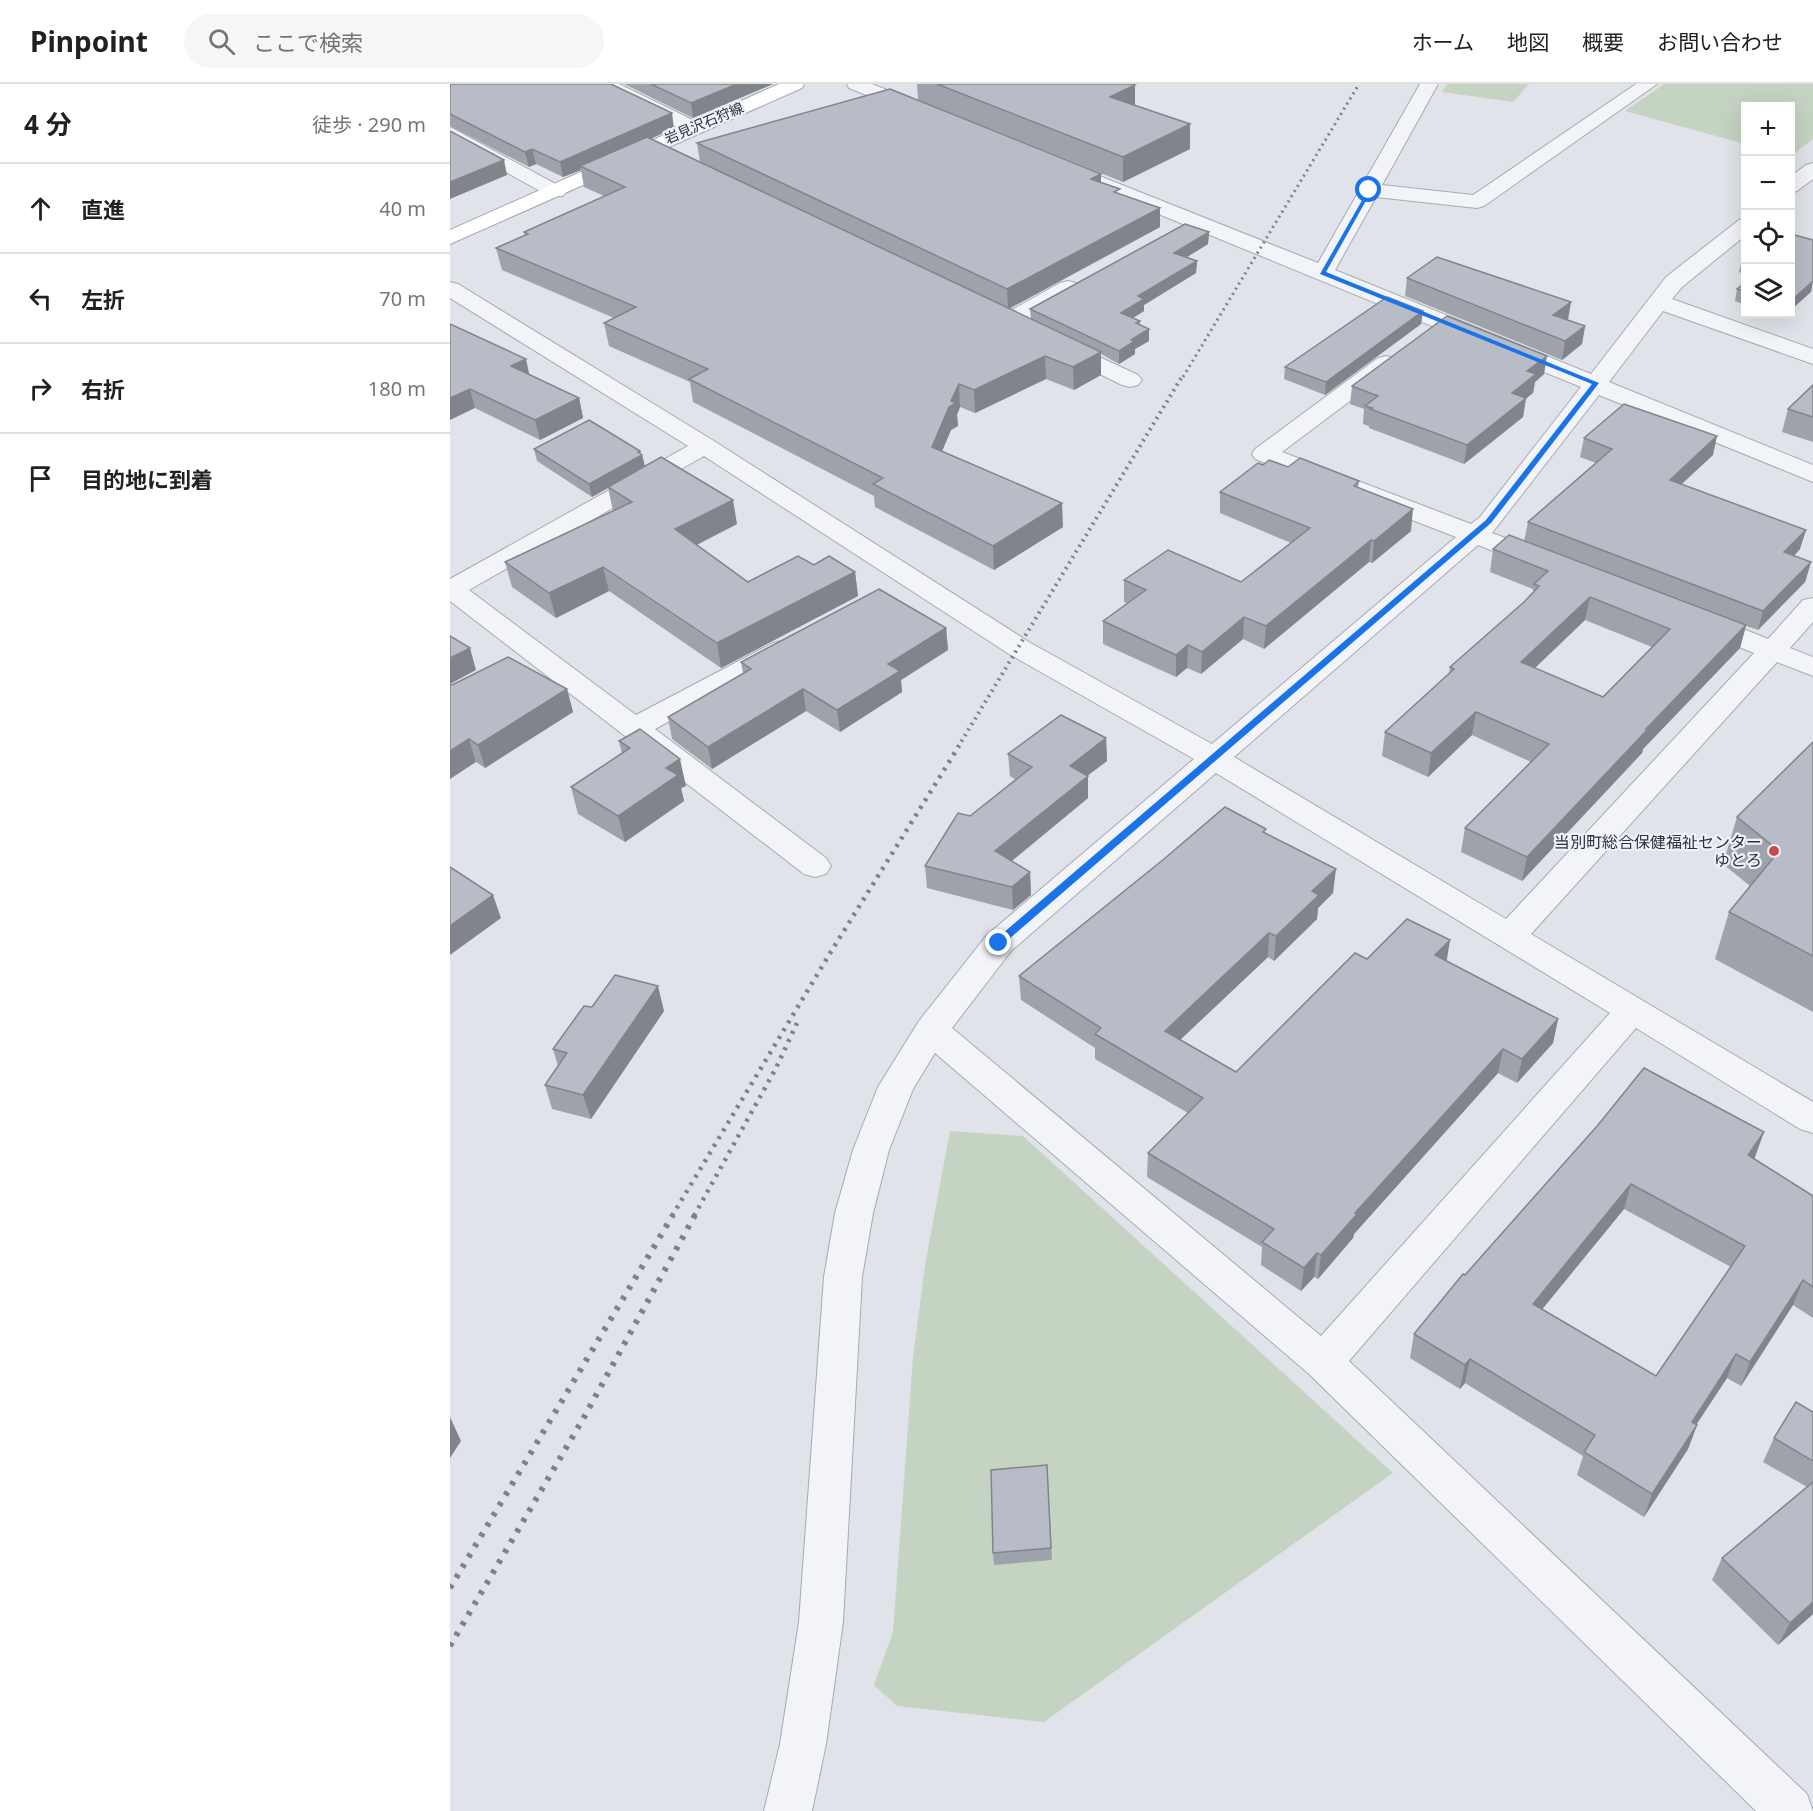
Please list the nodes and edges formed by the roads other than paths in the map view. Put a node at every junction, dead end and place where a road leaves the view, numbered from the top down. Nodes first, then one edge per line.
1 (604, 84) edge
2 (795, 84) edge
3 (856, 84) edge
4 (1429, 84) edge
5 (1648, 84) edge
6 (932, 115) edge
7 (694, 128) junction
8 (450, 133) edge
9 (649, 147) junction
10 (670, 157) edge
11 (1061, 168) edge
12 (1813, 169) edge
13 (1795, 184) edge
14 (1369, 190) junction
15 (556, 192) junction
16 (1191, 221) junction
17 (1741, 228) edge
18 (1171, 232) edge
19 (450, 238) edge
20 (1323, 273) junction
21 (1090, 277) edge
22 (450, 289) edge
23 (1658, 302) junction
24 (988, 311) edge
25 (1009, 321) junction
26 (1424, 335) junction
27 (1813, 357) edge
28 (1130, 380) dead end
29 (1596, 383) junction
30 (705, 446) junction
31 (1813, 474) edge
32 (1474, 535) junction
33 (1563, 569) edge
34 (450, 588) edge
35 (1813, 606) edge
36 (1685, 615) edge
37 (809, 635) edge
38 (1774, 649) junction
39 (535, 653) junction
40 (1813, 667) edge
41 (506, 668) edge
42 (634, 728) junction
43 (1214, 758) junction
44 (815, 866) dead end
45 (1510, 936) junction
46 (1632, 1010) junction
47 (931, 1030) junction
48 (1813, 1119) edge
49 (1323, 1362) junction
50 (788, 1811) edge
51 (1790, 1811) edge

1 - 7 street
2 - 7 main road, 岩見沢石狩線
3 - 6 street
4 - 14 street
5 - 14 street
7 - 9 main road, 岩見沢石狩線
8 - 15 street
9 - 10 street
9 - 15 main road, 岩見沢石狩線
11 - 16 street
12 - 13 street
14 - 20 street
15 - 19 main road, 岩見沢石狩線
16 - 18 street
16 - 20 street
17 - 23 street
20 - 26 street
21 - 25 street
22 - 30 street
23 - 27 street
23 - 29 street
24 - 25 street
25 - 28 street
26 - 29 street
26 - 32 street
29 - 31 street
29 - 32 street
30 - 34 street
30 - 43 street
32 - 33 street
32 - 43 street
34 - 39 street
35 - 38 street
36 - 38 street
37 - 42 street
38 - 40 street
38 - 45 street
39 - 41 street
39 - 42 street
42 - 44 street
43 - 45 street
43 - 47 street
45 - 46 street
46 - 48 street
46 - 49 street
47 - 49 street
47 - 50 street
49 - 51 street

